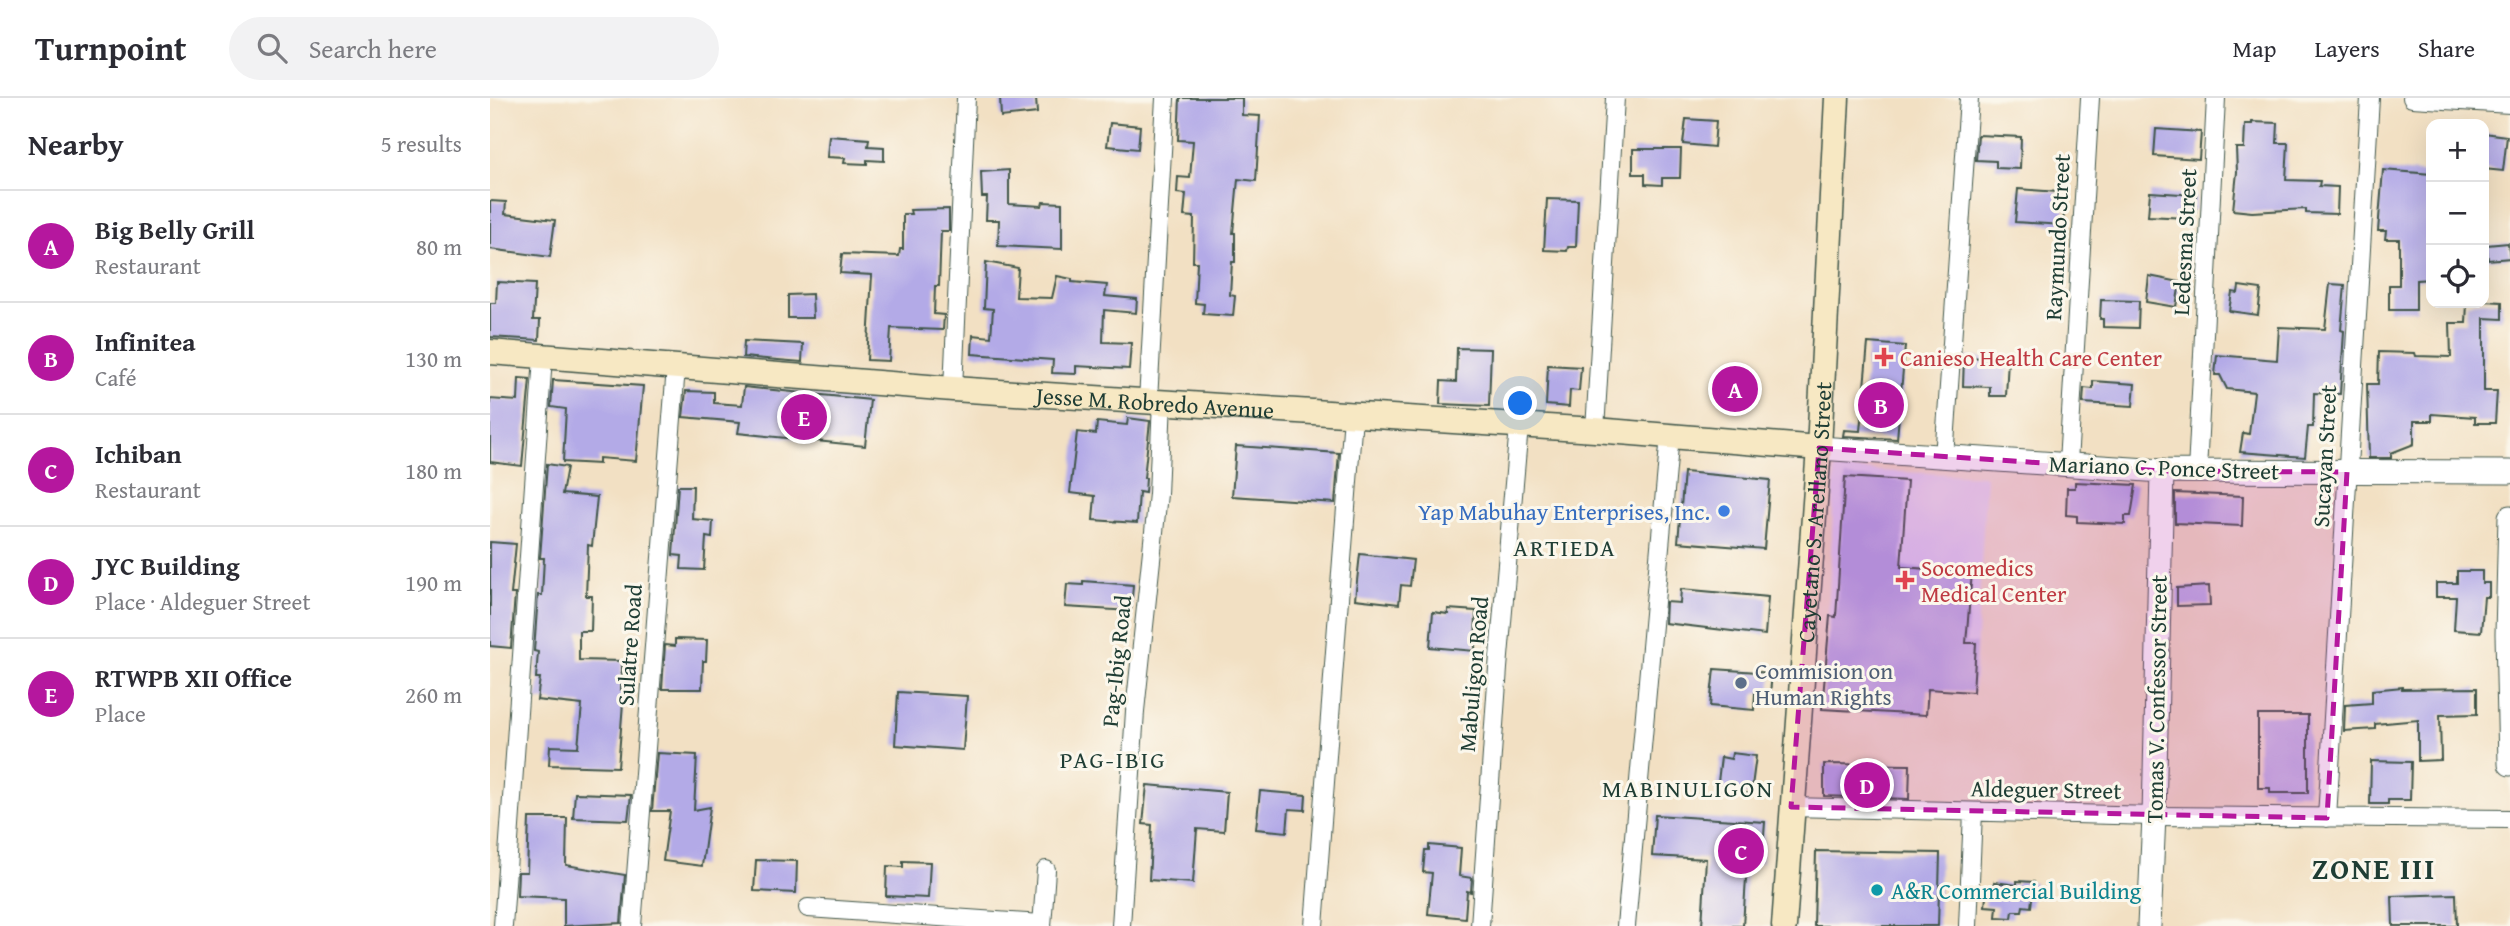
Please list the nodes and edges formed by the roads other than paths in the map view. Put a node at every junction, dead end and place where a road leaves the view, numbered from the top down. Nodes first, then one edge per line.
1 (966, 98) edge
2 (1165, 98) edge
3 (1615, 98) edge
4 (1837, 98) edge
5 (1969, 98) edge
6 (2090, 98) edge
7 (2216, 98) edge
8 (2370, 98) edge
9 (2412, 98) edge
10 (2510, 104) edge
11 (490, 352) edge
12 (543, 357) junction
13 (676, 367) junction
14 (953, 389) junction
15 (1155, 401) junction
16 (1353, 416) junction
17 (1519, 426) junction
18 (1595, 430) junction
19 (1670, 435) junction
20 (1819, 448) junction
21 (1944, 458) junction
22 (2068, 463) junction
23 (2162, 471) junction
24 (2197, 472) junction
25 (2347, 472) junction
26 (2510, 472) edge
27 (2510, 517) edge
28 (2509, 634) edge
29 (2510, 764) edge
30 (1791, 807) junction
31 (1973, 812) junction
32 (2154, 816) junction
33 (2327, 818) junction
34 (2510, 819) edge
35 (1046, 870) dead end
36 (808, 908) dead end
37 (1042, 925) edge
38 (503, 926) edge
39 (632, 926) edge
40 (1121, 926) edge
41 (1314, 926) edge
42 (1480, 926) edge
43 (1626, 926) edge
44 (1784, 926) edge
45 (1968, 926) edge
46 (2149, 926) edge

1 - 14 street
2 - 15 street, Pag-Ibig Road
3 - 18 street
4 - 20 main road, Cayetano S. Arellano Street
5 - 21 street
6 - 22 street, Raymundo Street
7 - 24 street, Ledesma Street
8 - 25 street, Sucayan Street
9 - 10 street
11 - 12 main road, Jesse M. Robredo Avenue
12 - 13 main road, Jesse M. Robredo Avenue
12 - 38 street
13 - 14 main road, Jesse M. Robredo Avenue
13 - 39 street, Sulatre Road
14 - 15 main road, Jesse M. Robredo Avenue
15 - 16 main road, Jesse M. Robredo Avenue
15 - 40 street, Pag-Ibig Road
16 - 17 main road, Jesse M. Robredo Avenue
16 - 41 street
17 - 18 main road, Jesse M. Robredo Avenue
17 - 42 street, Mabuligon Road
18 - 19 main road, Jesse M. Robredo Avenue
19 - 20 main road, Jesse M. Robredo Avenue
19 - 43 street
20 - 21 street, Mariano C. Ponce Street
20 - 30 main road, Cayetano S. Arellano Street
21 - 22 street, Mariano C. Ponce Street
22 - 23 street, Mariano C. Ponce Street
23 - 24 street, Mariano C. Ponce Street
23 - 32 street, Tomas V. Confessor Street
24 - 25 street, Mariano C. Ponce Street
25 - 26 street, Mariano C. Ponce Street
25 - 33 street, Sucayan Street
27 - 28 street
28 - 29 street
30 - 31 street, Aldeguer Street
30 - 44 main road, Cayetano S. Arellano Street
31 - 32 street, Aldeguer Street
31 - 45 street
32 - 33 street, Aldeguer Street
32 - 46 street, Tomas V. Confessor Street
33 - 34 street, Aldeguer Street
35 - 37 street
36 - 37 street

